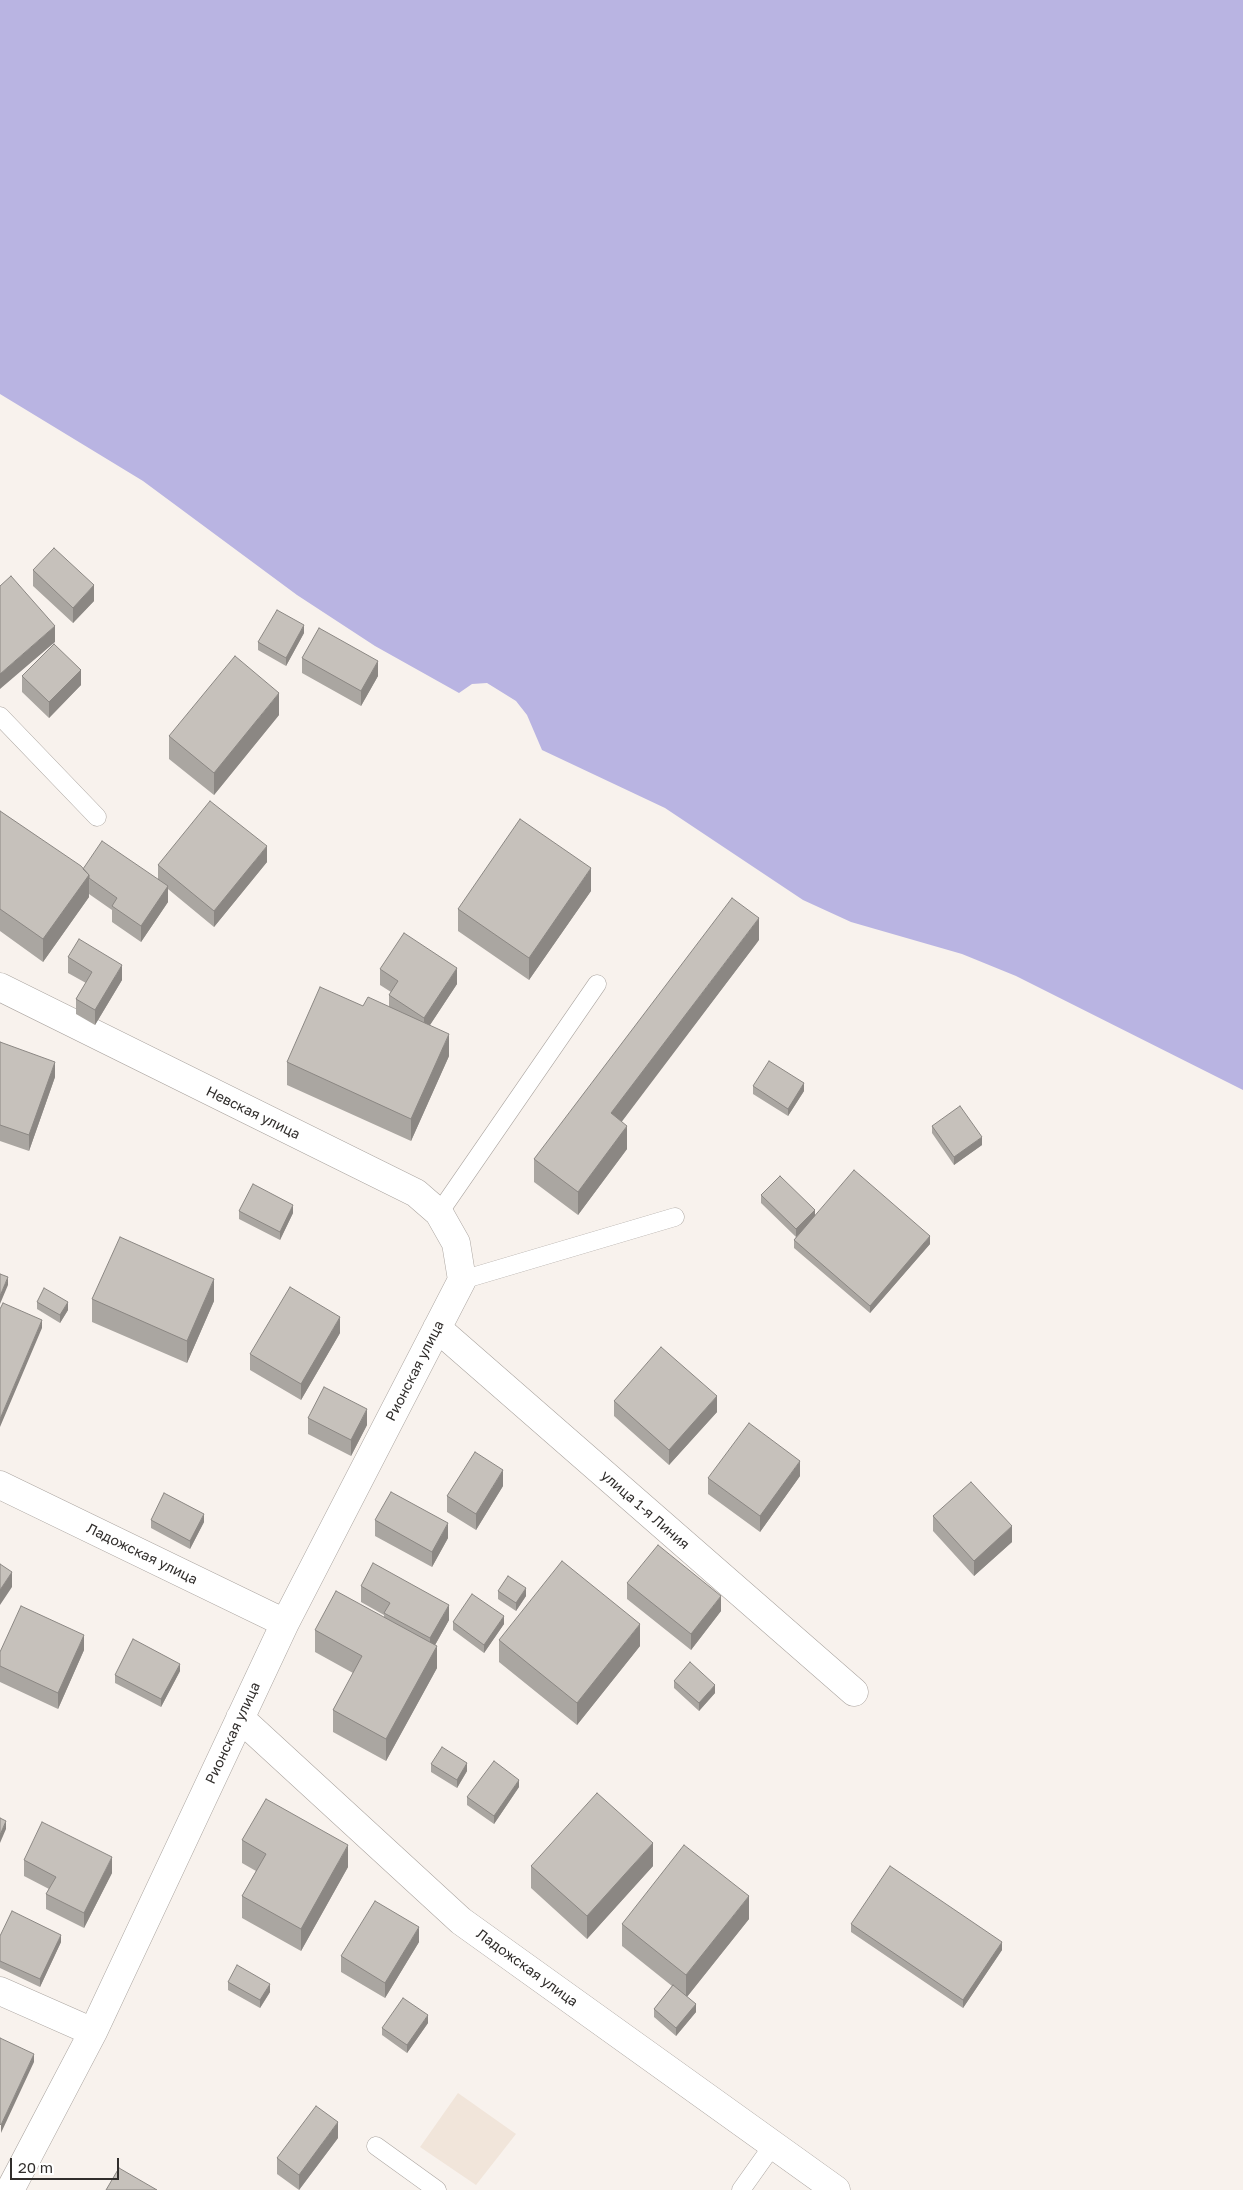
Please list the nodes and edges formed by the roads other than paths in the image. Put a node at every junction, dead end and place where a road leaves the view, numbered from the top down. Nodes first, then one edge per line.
1 (0, 716) edge
2 (98, 817) dead end
3 (597, 984) dead end
4 (0, 987) edge
5 (439, 1214) junction
6 (675, 1217) dead end
7 (462, 1280) junction
8 (437, 1328) junction
9 (0, 1485) edge
10 (285, 1622) junction
11 (854, 1692) dead end
12 (240, 1718) junction
13 (0, 1991) edge
14 (93, 2032) junction
15 (773, 2145) junction
16 (376, 2146) dead end
17 (10, 2190) edge
18 (437, 2190) edge
19 (741, 2190) edge
20 (836, 2190) edge

1 - 2 lane
3 - 5 lane
4 - 5 street, Невская улица
5 - 7 street, Невская улица
6 - 7 lane
7 - 8 street, Рионская улица
8 - 10 street, Рионская улица
8 - 11 street, улица 1-я Линия
9 - 10 street, Ладожская улица
10 - 12 street, Рионская улица
12 - 14 street, Рионская улица
12 - 15 street, Ладожская улица
13 - 14 street
14 - 17 street, Рионская улица
15 - 19 lane
15 - 20 street, Ладожская улица
16 - 18 lane

